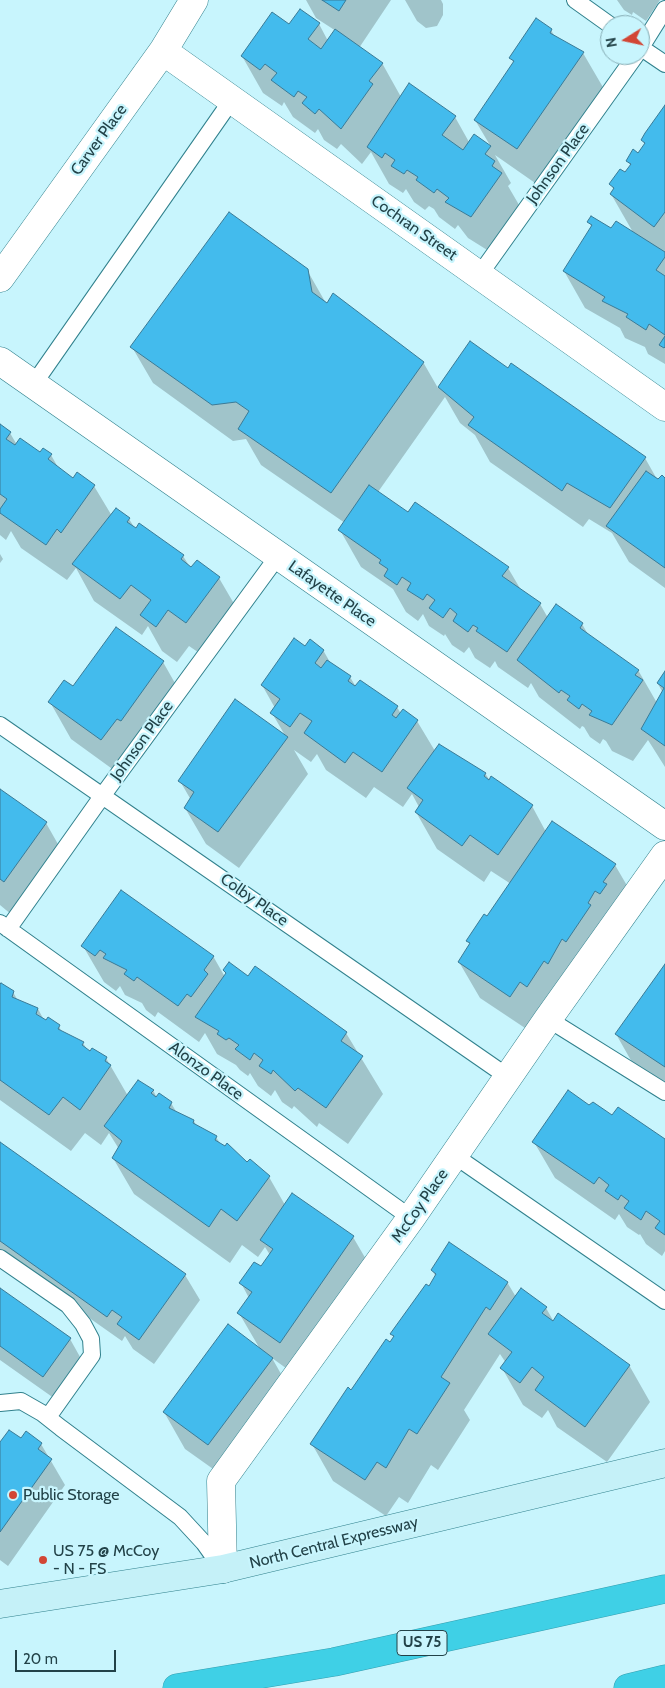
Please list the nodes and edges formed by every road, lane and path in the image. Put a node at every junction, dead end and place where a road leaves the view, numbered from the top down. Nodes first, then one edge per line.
1 (574, 0) edge
2 (187, 3) edge
3 (665, 9) edge
4 (600, 18) edge
5 (650, 33) edge
6 (163, 51) junction
7 (650, 56) edge
8 (665, 64) edge
9 (628, 65) edge
10 (231, 100) junction
11 (480, 274) junction
12 (0, 278) edge
13 (0, 361) edge
14 (33, 385) junction
15 (665, 407) edge
16 (278, 556) junction
17 (0, 725) edge
18 (103, 795) junction
19 (665, 826) edge
20 (665, 855) edge
21 (4, 926) edge
22 (548, 1019) junction
23 (508, 1077) junction
24 (665, 1092) edge
25 (455, 1156) junction
26 (411, 1218) junction
27 (0, 1258) edge
28 (665, 1302) edge
29 (0, 1403) edge
30 (48, 1417) junction
31 (660, 1466) edge
32 (223, 1569) junction
33 (665, 1588) edge
34 (0, 1604) edge
35 (665, 1679) edge
36 (177, 1688) edge
37 (628, 1688) edge

1 - 4 lane
2 - 6 street, Carver Place
3 - 5 lane, Johnson Place
6 - 10 street, Cochran Street
6 - 12 street, Carver Place
7 - 8 lane
9 - 11 lane, Johnson Place
10 - 11 street, Cochran Street
10 - 14 lane
11 - 15 street, Cochran Street
13 - 14 street, Lafayette Place
14 - 16 street, Lafayette Place
16 - 18 lane, Johnson Place
16 - 19 street, Lafayette Place
17 - 18 lane, Colby Place
18 - 21 lane, Johnson Place
18 - 23 lane, Colby Place
20 - 22 street, McCoy Place
21 - 26 lane, Alonzo Place
22 - 23 street, McCoy Place
22 - 24 lane
23 - 25 street, McCoy Place
25 - 26 street, McCoy Place
25 - 28 lane
26 - 32 street, McCoy Place
27 - 30 lane
29 - 30 lane
30 - 32 lane
31 - 32 main road, North Central Expressway
32 - 34 main road, North Central Expressway
33 - 36 highway, US 75
35 - 37 highway

